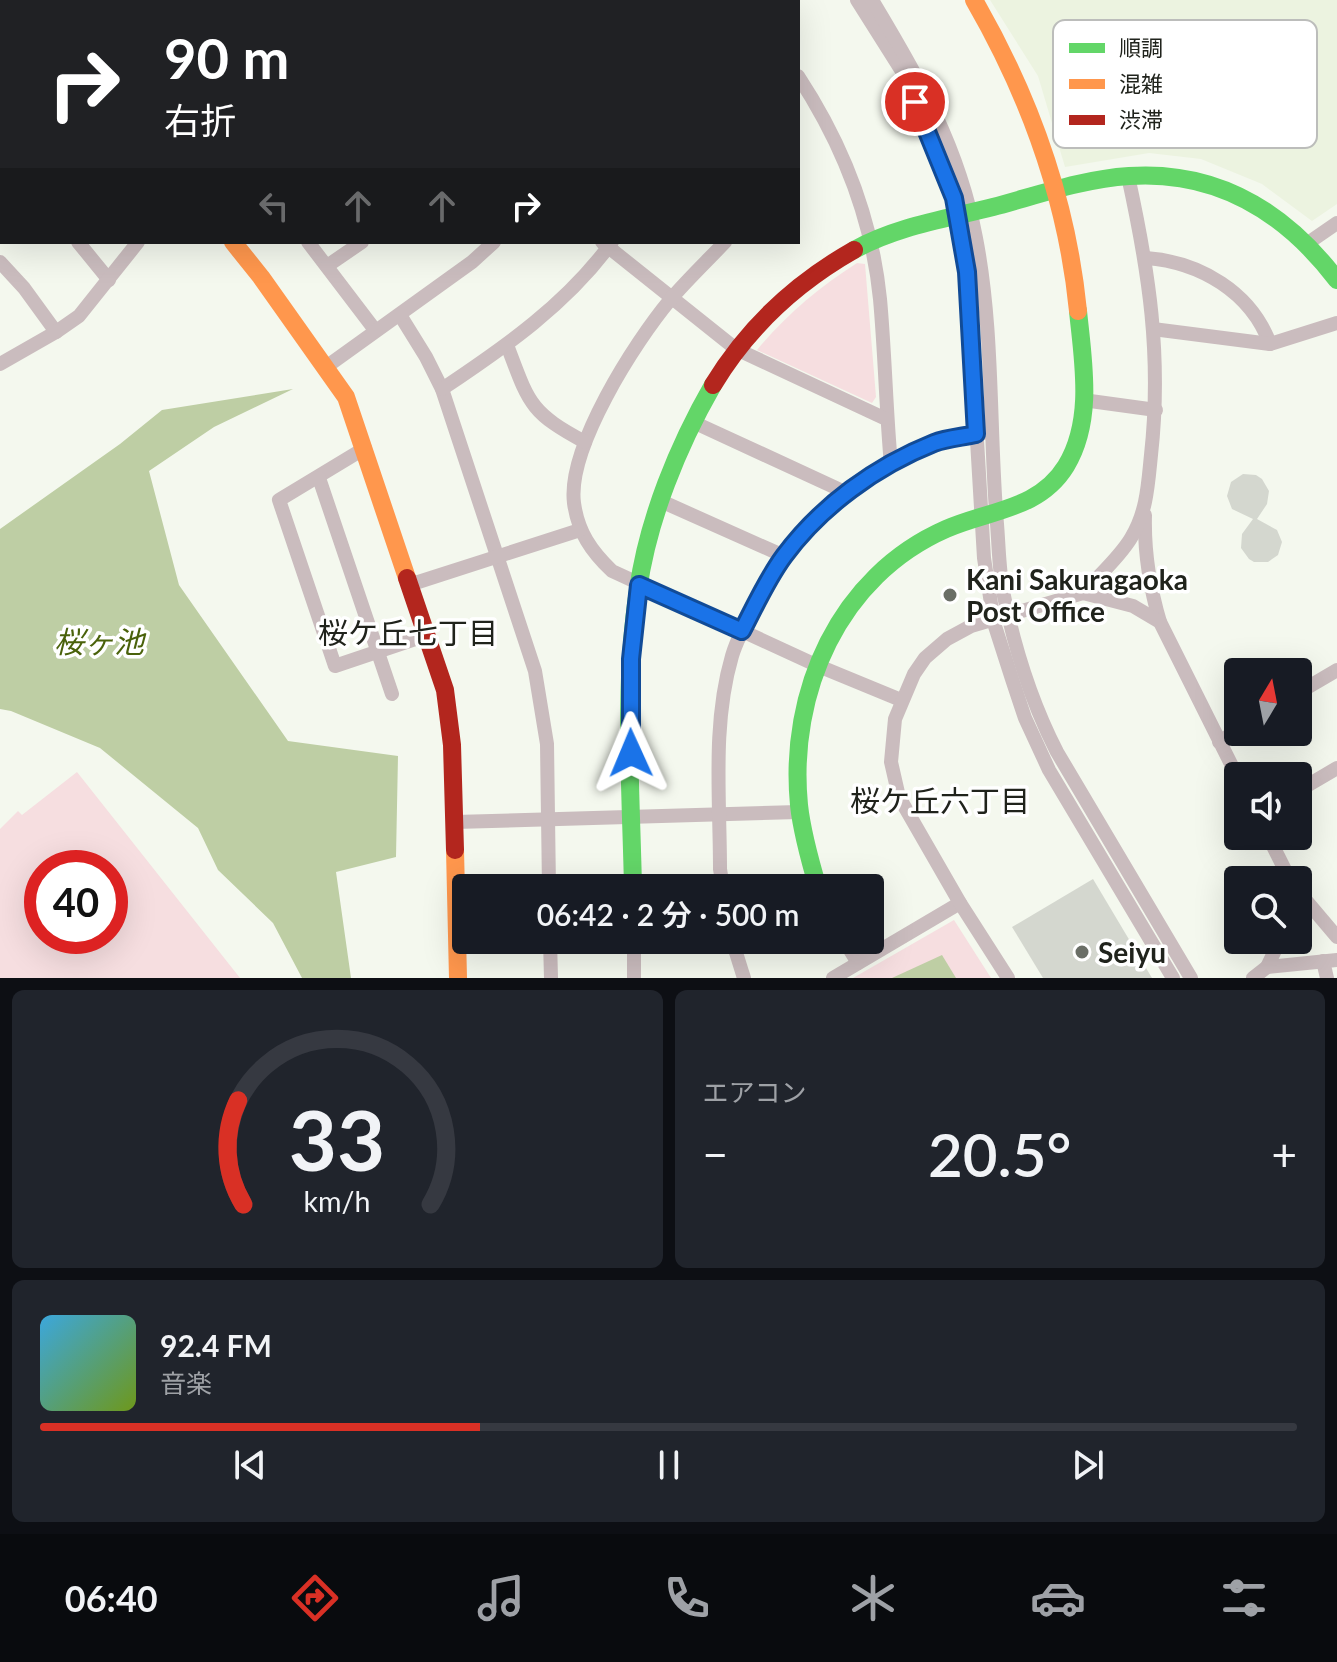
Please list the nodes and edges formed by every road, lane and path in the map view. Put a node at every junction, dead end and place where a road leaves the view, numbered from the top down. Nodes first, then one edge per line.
1 (857, 0) edge
2 (872, 0) edge
3 (974, 0) edge
4 (800, 80) edge
5 (1128, 176) junction
6 (1056, 190) junction
7 (964, 214) junction
8 (1337, 223) edge
9 (870, 242) junction
10 (1308, 243) junction
11 (80, 244) edge
12 (136, 244) edge
13 (234, 244) edge
14 (310, 244) edge
15 (359, 244) edge
16 (492, 244) edge
17 (608, 244) edge
18 (723, 244) edge
19 (1146, 258) junction
20 (0, 262) edge
21 (327, 266) junction
22 (109, 280) junction
23 (1337, 280) edge
24 (671, 299) junction
25 (400, 315) junction
26 (1337, 323) edge
27 (1153, 329) junction
28 (375, 330) junction
29 (56, 332) junction
30 (1270, 344) junction
31 (507, 345) junction
32 (736, 349) junction
33 (0, 364) edge
34 (326, 367) junction
35 (442, 389) junction
36 (1083, 400) junction
37 (1156, 410) junction
38 (886, 419) junction
39 (693, 422) junction
40 (984, 433) junction
41 (585, 442) junction
42 (365, 448) junction
43 (891, 465) junction
44 (319, 478) junction
45 (847, 493) junction
46 (663, 502) junction
47 (1145, 507) junction
48 (989, 513) junction
49 (580, 530) junction
50 (497, 556) junction
51 (784, 556) junction
52 (409, 585) junction
53 (639, 585) junction
54 (1083, 593) junction
55 (1009, 615) junction
56 (994, 619) junction
57 (1160, 622) junction
58 (742, 631) junction
59 (427, 635) junction
60 (378, 654) junction
61 (816, 665) junction
62 (1337, 670) edge
63 (1312, 685) edge
64 (392, 694) dead end
65 (901, 700) junction
66 (1224, 739) edge
67 (1219, 742) junction
68 (1230, 762) edge
69 (1337, 768) edge
70 (1312, 783) edge
71 (798, 812) junction
72 (720, 815) junction
73 (632, 817) junction
74 (548, 820) junction
75 (455, 822) junction
76 (549, 874) edge
77 (633, 874) edge
78 (722, 874) edge
79 (813, 874) edge
80 (960, 903) junction
81 (1312, 908) edge
82 (1337, 937) edge
83 (550, 954) edge
84 (634, 954) edge
85 (736, 954) edge
86 (853, 954) edge
87 (1273, 954) edge
88 (1330, 961) edge
89 (858, 963) junction
90 (1267, 967) junction
91 (458, 978) edge
92 (551, 978) edge
93 (634, 978) edge
94 (744, 978) edge
95 (833, 978) edge
96 (1008, 978) edge
97 (1173, 978) edge
98 (1191, 978) edge
99 (1253, 978) edge
100 (1327, 978) edge

1 - 7 street
2 - 7 street
3 - 6 street
4 - 9 street
5 - 6 street
5 - 10 street
5 - 19 street
6 - 7 street
6 - 36 street
7 - 9 street
7 - 40 street
8 - 10 street
9 - 32 street
9 - 38 street
10 - 23 street
11 - 22 street
12 - 22 street
13 - 34 street
14 - 21 street
15 - 21 street
16 - 25 street
17 - 24 street
17 - 31 street
18 - 24 street
19 - 27 street
19 - 30 street
20 - 29 street
21 - 28 street
22 - 29 street
24 - 32 street
24 - 41 street
25 - 28 street
25 - 35 street
26 - 30 street
27 - 30 street
27 - 37 street
28 - 34 street
29 - 33 street
31 - 35 street
31 - 41 street
32 - 38 street
32 - 39 street
34 - 42 street
35 - 50 street
36 - 37 street
36 - 48 street
37 - 47 street
38 - 43 street
39 - 45 street
39 - 46 street
40 - 43 street
40 - 48 street
41 - 49 street
42 - 44 street
42 - 52 street
43 - 45 street
44 - 60 street
44 - 60 street
45 - 51 street
46 - 51 street
46 - 53 street
47 - 54 street
47 - 57 street
48 - 55 street
48 - 56 street
48 - 61 street
49 - 50 street
49 - 53 street
50 - 52 street
50 - 74 street
51 - 58 street
52 - 59 street
53 - 58 street
53 - 73 street
54 - 55 street
54 - 57 street
55 - 56 street
55 - 98 street
56 - 65 street
56 - 97 street
57 - 67 street
58 - 61 street
58 - 72 street
59 - 60 street
59 - 75 street
60 - 64 street
61 - 65 street
61 - 71 street
62 - 63 street
65 - 80 street
66 - 67 street
67 - 68 street
69 - 70 street
71 - 72 street
71 - 79 street
72 - 73 street
72 - 78 street
73 - 74 street
73 - 77 street
74 - 75 street
74 - 76 street
75 - 91 street
80 - 89 street
80 - 96 street
81 - 82 street
83 - 92 street
84 - 93 street
85 - 94 street
86 - 89 street
87 - 90 street
88 - 90 street
88 - 100 street
89 - 95 street
90 - 99 street

